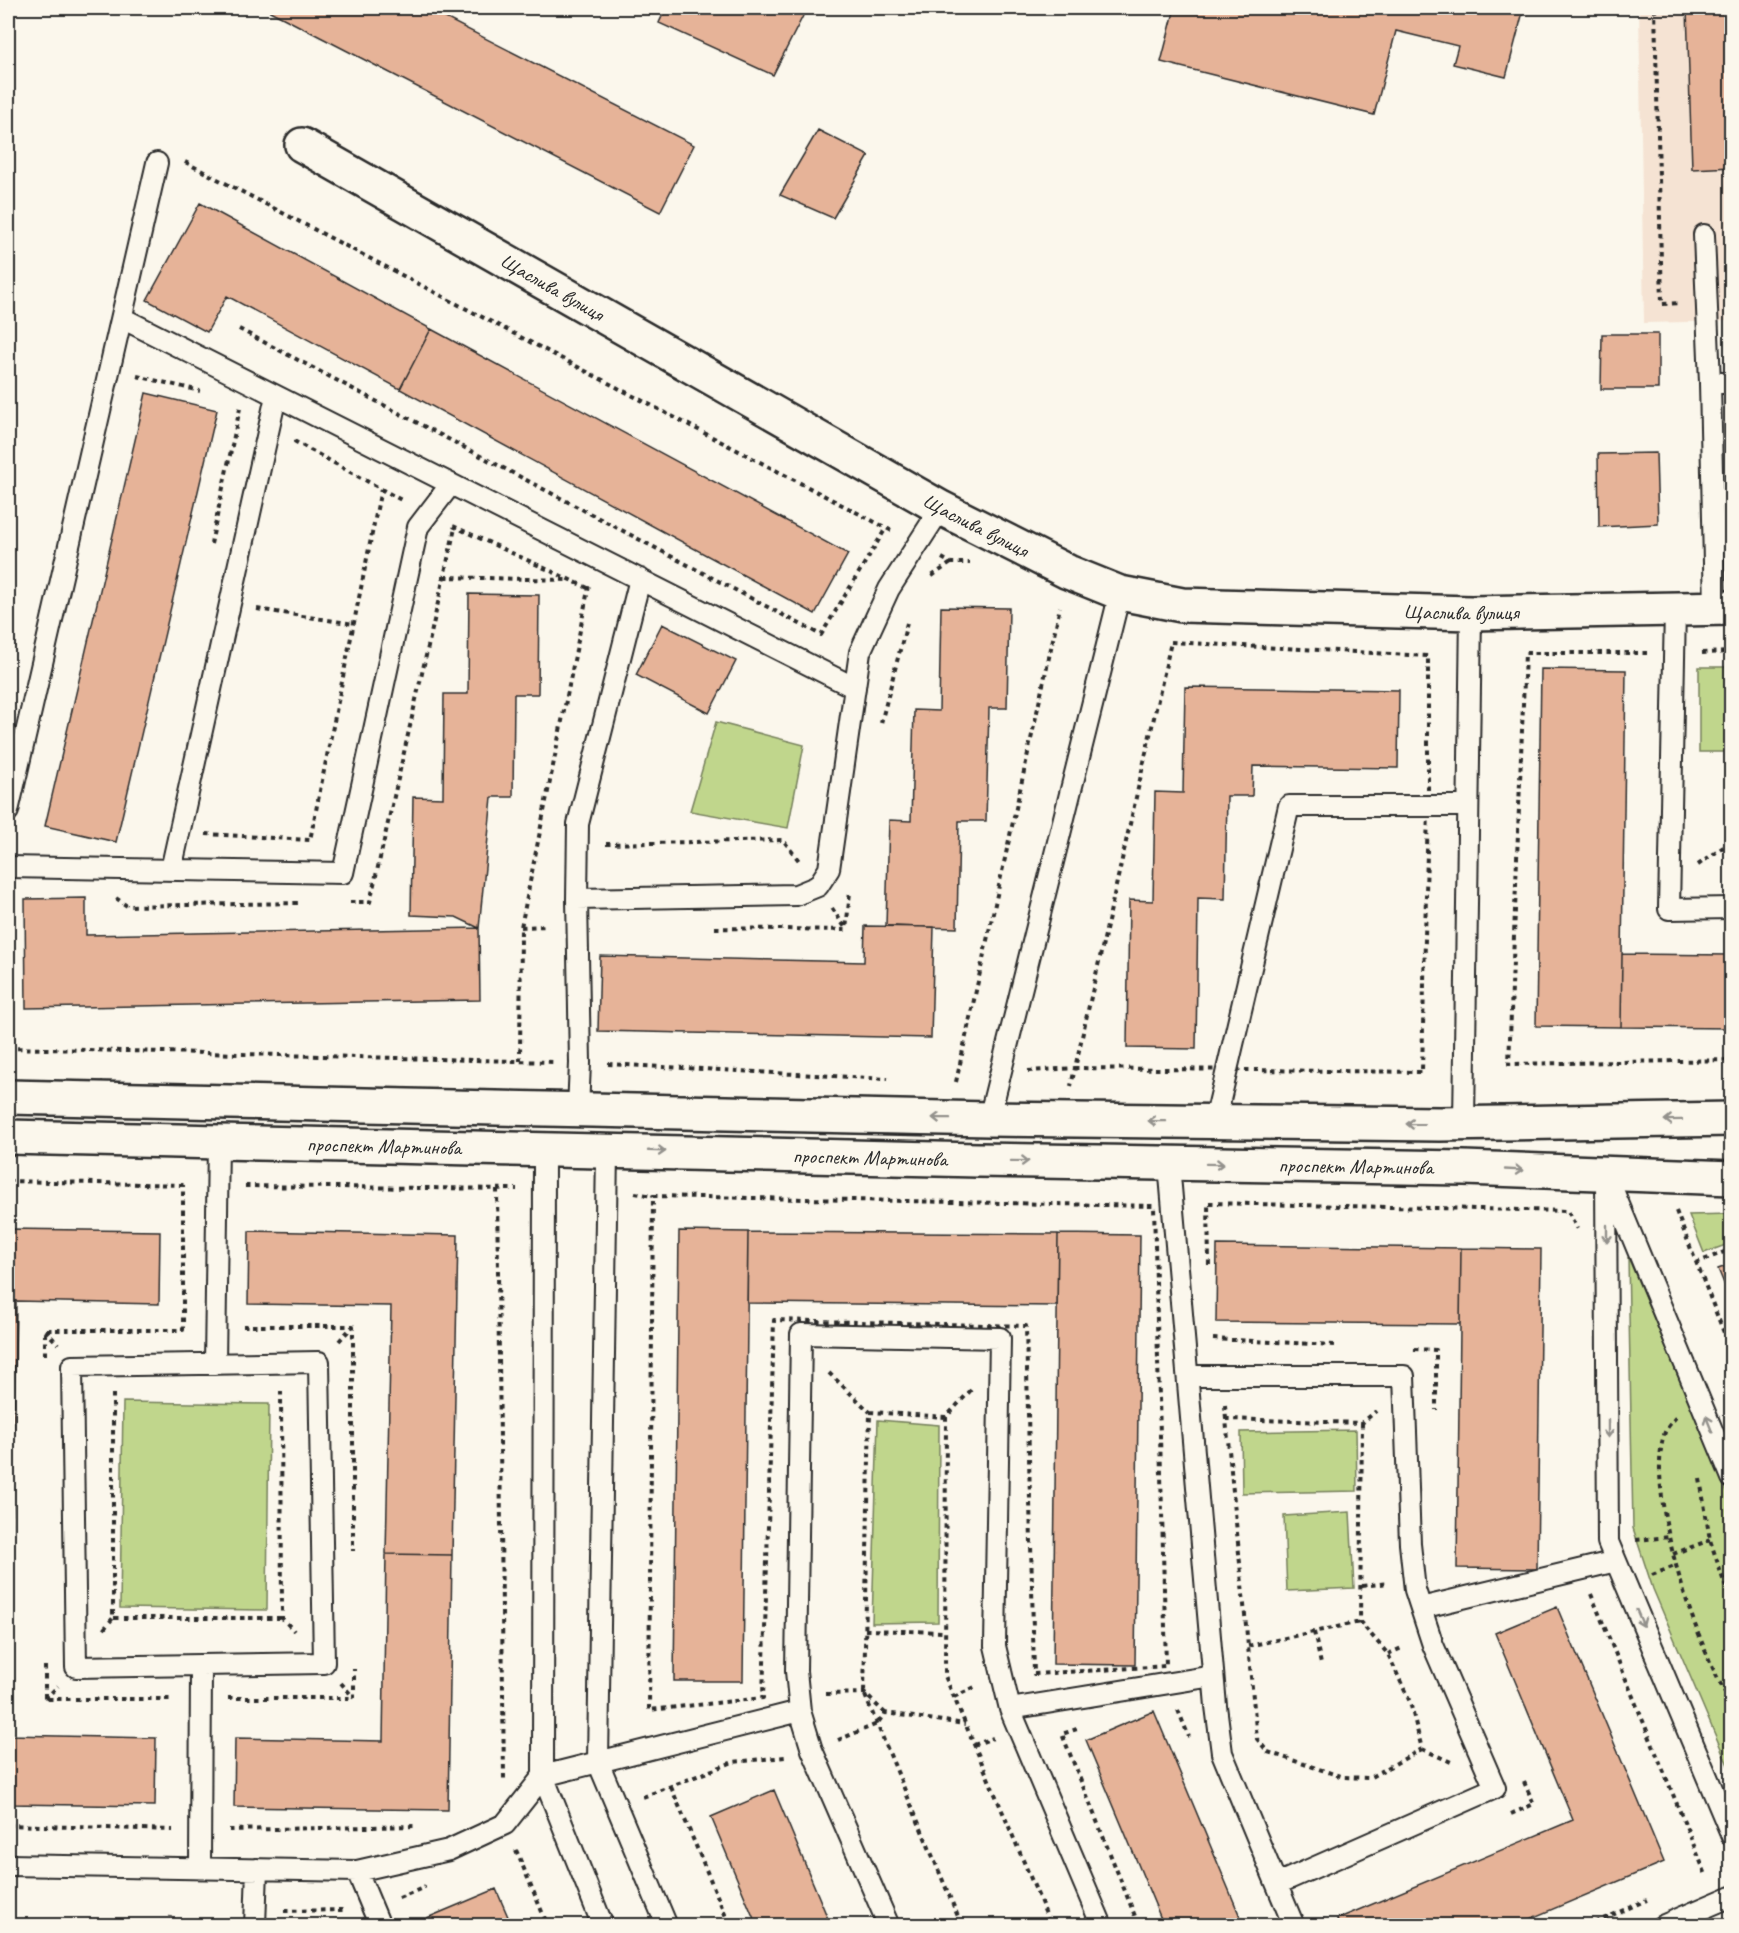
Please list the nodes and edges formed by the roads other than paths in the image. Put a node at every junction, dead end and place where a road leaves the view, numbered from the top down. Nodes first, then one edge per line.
1 (302, 146) dead end
2 (167, 161) road end
3 (1704, 235) dead end
4 (122, 318) junction
5 (1710, 383) junction
6 (1731, 383) edge
7 (276, 396) junction
8 (451, 484) junction
9 (941, 508) junction
10 (640, 579) junction
11 (1120, 593) junction
12 (1723, 608) edge
13 (1675, 609) junction
14 (1471, 613) junction
15 (855, 688) junction
16 (1468, 806) junction
17 (8, 811) edge
18 (8, 867) edge
19 (171, 870) junction
20 (577, 899) junction
21 (1731, 908) edge
22 (8, 1097) edge
23 (578, 1110) junction
24 (989, 1119) junction
25 (1731, 1119) edge
26 (1215, 1122) junction
27 (1464, 1123) junction
28 (8, 1137) edge
29 (218, 1141) junction
30 (544, 1148) junction
31 (592, 1149) junction
32 (978, 1160) junction
33 (1169, 1164) junction
34 (1464, 1168) junction
35 (1606, 1175) junction
36 (1731, 1178) edge
37 (215, 1364) junction
38 (1188, 1376) junction
39 (1731, 1478) edge
40 (1616, 1561) junction
41 (1421, 1608) junction
42 (201, 1665) junction
43 (1213, 1676) junction
44 (799, 1703) junction
45 (1010, 1708) junction
46 (598, 1762) junction
47 (543, 1776) junction
48 (1731, 1836) edge
49 (8, 1865) edge
50 (200, 1868) junction
51 (256, 1869) junction
52 (357, 1871) junction
53 (1277, 1884) junction
54 (1731, 1896) edge
55 (255, 1926) edge
56 (380, 1926) edge
57 (603, 1926) edge
58 (668, 1926) edge
59 (888, 1926) edge
60 (1102, 1926) edge
61 (1294, 1926) edge
62 (1662, 1926) edge

1 - 9 street, Щаслива вулиця
2 - 4 lane
3 - 5 lane
4 - 7 lane
4 - 17 lane
5 - 6 lane
5 - 12 lane
7 - 8 lane
7 - 19 lane
8 - 10 lane
8 - 19 lane
9 - 11 street, Щаслива вулиця
9 - 15 lane
10 - 15 lane
10 - 20 lane
11 - 14 street, Щаслива вулиця
11 - 24 lane
12 - 13 street, Щаслива вулиця
13 - 14 street, Щаслива вулиця
13 - 21 lane
14 - 16 lane
15 - 20 lane
16 - 26 lane
16 - 27 lane
18 - 19 lane
20 - 23 lane
22 - 23 street, проспект Мартинова
24 -> 23 street, проспект Мартинова
23 - 31 street
26 -> 24 street, проспект Мартинова
24 - 32 street
25 -> 27 street, проспект Мартинова
27 -> 26 street, проспект Мартинова
27 - 34 street
28 - 29 street, проспект Мартинова
29 - 30 street, проспект Мартинова
29 - 37 lane
30 - 31 street, проспект Мартинова
30 - 47 lane
31 -> 32 street, проспект Мартинова
31 - 46 lane
32 -> 33 street, проспект Мартинова
33 -> 34 street, проспект Мартинова
33 - 38 lane
34 -> 35 street, проспект Мартинова
35 - 36 street, проспект Мартинова
39 -> 35 lane
35 -> 40 lane
37 - 42 lane
37 - 42 lane
38 - 41 lane
38 - 43 lane
40 - 41 lane
40 -> 48 lane
41 - 53 lane
42 - 50 lane
43 - 45 lane
43 - 53 lane
44 - 45 lane
44 - 46 lane
44 - 59 lane
45 - 60 lane
46 - 47 lane
46 - 58 lane
47 - 52 lane
47 - 57 lane
49 - 50 lane
50 - 51 lane
51 - 52 lane
51 - 55 lane
52 - 56 lane
53 - 61 lane
54 - 62 lane

